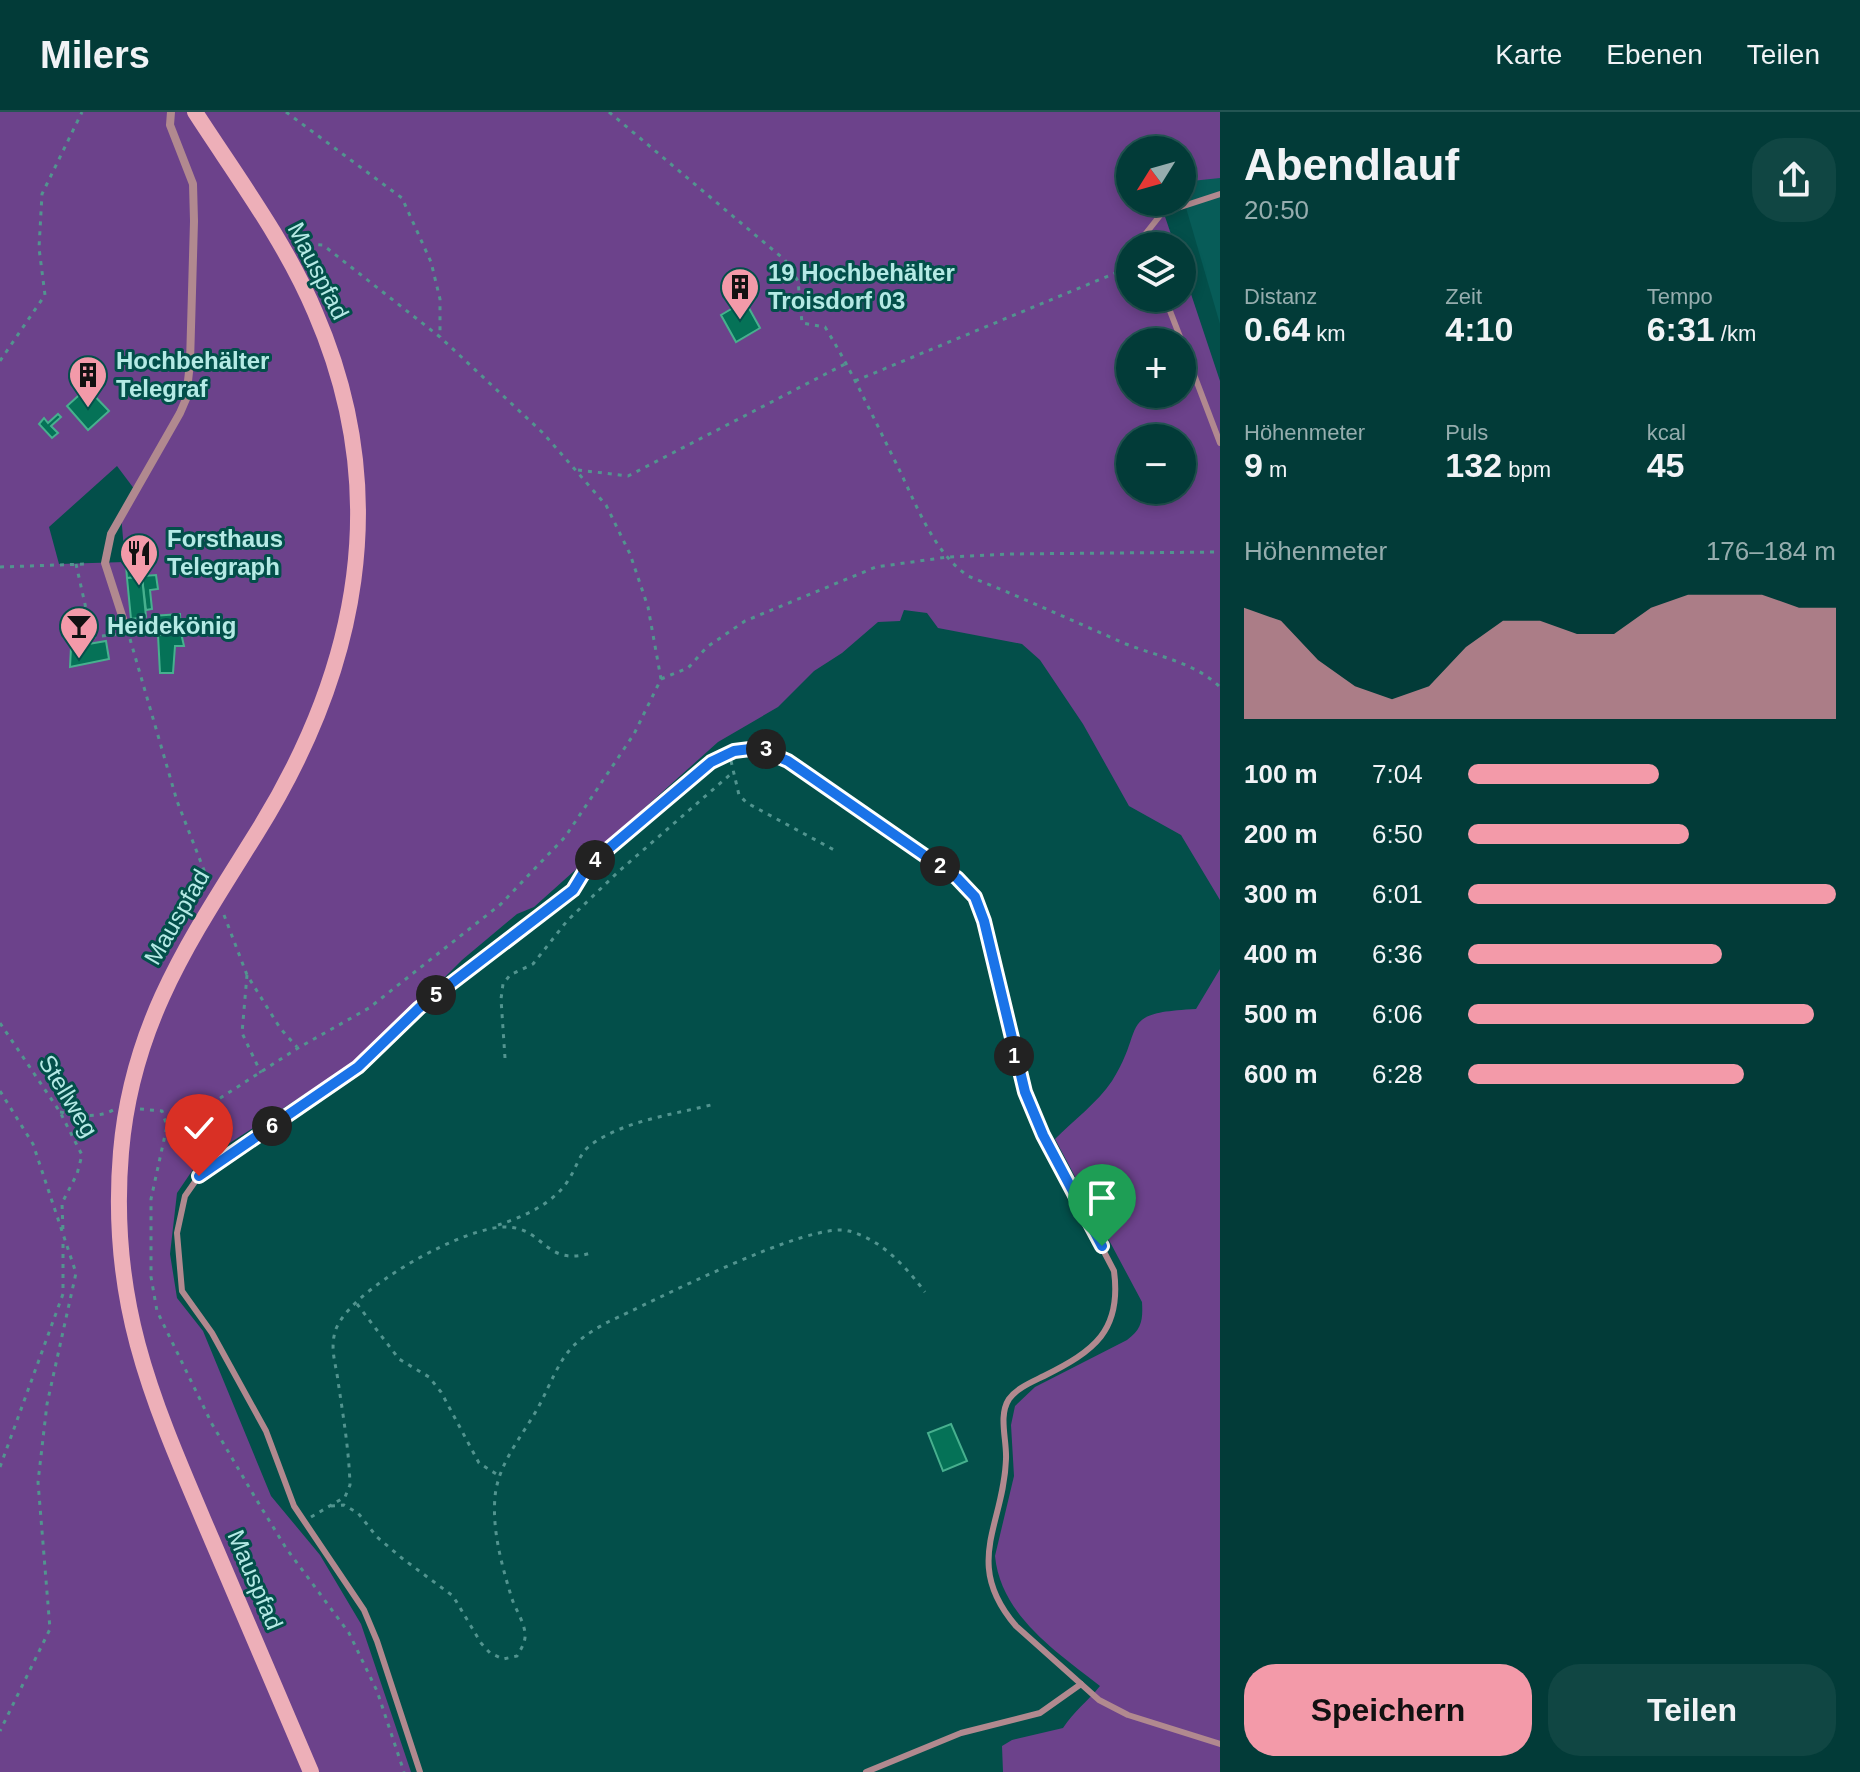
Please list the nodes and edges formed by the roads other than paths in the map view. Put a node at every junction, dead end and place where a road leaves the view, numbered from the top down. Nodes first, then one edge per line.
1 (171, 112) edge
2 (195, 112) edge
3 (1220, 194) edge
4 (1147, 232) edge
5 (1196, 380) edge
6 (1220, 443) edge
7 (126, 628) road end
8 (1081, 1684) junction
9 (1220, 1744) edge
10 (311, 1772) edge
11 (420, 1772) edge
12 (866, 1772) edge

1 - 7 street
2 - 10 street, Mauspfad
3 - 4 lane
5 - 6 lane
8 - 9 lane
8 - 11 lane
8 - 12 lane

